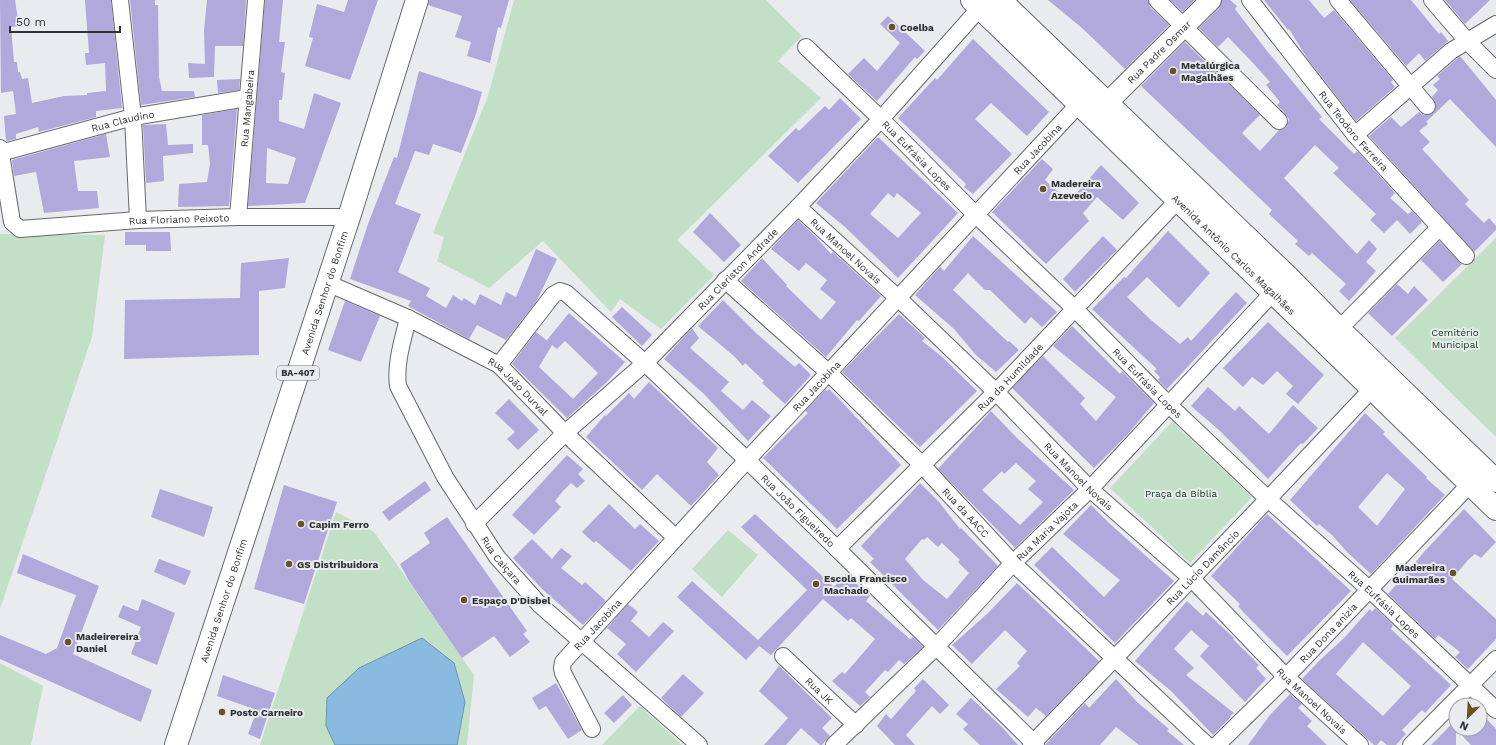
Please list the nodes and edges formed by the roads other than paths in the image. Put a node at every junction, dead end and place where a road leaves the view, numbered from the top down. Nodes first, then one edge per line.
1 (120, 0) edge
2 (256, 0) edge
3 (417, 0) edge
4 (1000, 0) edge
5 (1157, 0) edge
6 (1211, 0) edge
7 (1250, 0) edge
8 (1338, 0) edge
9 (1432, 0) edge
10 (979, 3) edge
11 (1496, 24) edge
12 (1184, 27) junction
13 (1468, 42) junction
14 (806, 47) dead end
15 (1496, 70) edge
16 (1410, 86) junction
17 (247, 98) junction
18 (1107, 103) junction
19 (1079, 104) junction
20 (1427, 106) dead end
21 (133, 117) junction
22 (881, 119) junction
23 (1279, 121) dead end
24 (1355, 135) junction
25 (0, 152) edge
26 (1178, 200) junction
27 (798, 207) junction
28 (976, 215) junction
29 (238, 217) junction
30 (349, 217) junction
31 (138, 220) junction
32 (1439, 228) junction
33 (1466, 256) dead end
34 (725, 280) junction
35 (327, 282) junction
36 (1281, 284) junction
37 (899, 299) junction
38 (1075, 309) junction
39 (408, 318) junction
40 (1339, 329) junction
41 (645, 363) junction
42 (499, 365) junction
43 (829, 373) junction
44 (1372, 389) junction
45 (996, 392) junction
46 (1169, 404) junction
47 (565, 434) junction
48 (747, 460) junction
49 (922, 464) junction
50 (1496, 481) edge
51 (1470, 484) junction
52 (1090, 489) junction
53 (1268, 500) junction
54 (1496, 509) edge
55 (474, 524) junction
56 (676, 538) junction
57 (838, 549) junction
58 (1013, 563) junction
59 (1190, 578) junction
60 (1369, 588) junction
61 (582, 640) junction
62 (936, 647) junction
63 (783, 656) dead end
64 (1113, 658) junction
65 (1496, 659) edge
66 (1286, 677) junction
67 (1470, 686) junction
68 (1496, 710) edge
69 (856, 725) junction
70 (592, 729) dead end
71 (1033, 744) edge
72 (176, 745) edge
73 (699, 745) edge
74 (834, 745) edge
75 (1207, 745) edge
76 (1217, 745) edge
77 (1360, 745) edge
78 (1411, 745) edge

1 - 21 street
2 - 17 street, Rua Mangabeira
3 - 30 main road, Avenida Senhor do Bonfim / BA-407
4 - 18 main road, Avenida Antônio Carlos Magalhães
5 - 12 street
6 - 12 street, Rua Padre Osmar
7 - 24 street, Rua Teodoro Ferreira
8 - 16 street
9 - 13 street
10 - 19 main road, Avenida Antônio Carlos Magalhães
10 - 22 street, Rua Cleriston Andrade
11 - 13 street
12 - 18 street, Rua Padre Osmar
12 - 23 street
13 - 15 street
13 - 16 street
14 - 22 street, Rua Eufrásia Lopes
16 - 20 street
16 - 24 street
17 - 21 street, Rua Claudino
17 - 29 street, Rua Mangabeira
18 - 36 main road, Avenida Antônio Carlos Magalhães
19 - 26 main road, Avenida Antônio Carlos Magalhães
19 - 28 street, Rua Jacobina
21 - 25 street, Rua Claudino
21 - 31 street
22 - 27 street, Rua Cleriston Andrade
22 - 28 street, Rua Eufrásia Lopes
24 - 32 street, Rua Teodoro Ferreira
25 - 31 street, Rua Floriano Peixoto
26 - 36 main road, Avenida Antônio Carlos Magalhães
26 - 38 street, Rua da Humildade
27 - 34 street, Rua Cleriston Andrade
27 - 37 street, Rua Manoel Novais
28 - 37 street, Rua Jacobina
28 - 38 street, Rua Eufrásia Lopes
29 - 30 street, Rua Floriano Peixoto
29 - 31 street, Rua Floriano Peixoto
30 - 35 main road, Avenida Senhor do Bonfim / BA-407
32 - 33 street, Rua Teodoro Ferreira
32 - 40 street
34 - 41 street, Rua Cleriston Andrade
34 - 43 street, Rua da AACC
35 - 39 street, Rua João Durval
35 - 72 main road, Avenida Senhor do Bonfim / BA-407
36 - 40 main road, Avenida Antônio Carlos Magalhães
36 - 44 main road, Avenida Antônio Carlos Magalhães
36 - 46 street, Rua Maria Vajota
37 - 43 street, Rua Jacobina
37 - 45 street, Rua Manoel Novais
38 - 45 street, Rua da Humildade
38 - 46 street, Rua Eufrásia Lopes
39 - 42 street, Rua João Durval
39 - 55 street, Rua Caiçara
40 - 50 main road, Avenida Antônio Carlos Magalhães
41 - 42 street, Rua João Figueiredo
41 - 47 street, Rua Cleriston Andrade
41 - 48 street, Rua João Figueiredo
42 - 47 street, Rua João Durval
43 - 48 street, Rua Jacobina
43 - 49 street, Rua da AACC
44 - 51 main road, Avenida Antônio Carlos Magalhães
44 - 53 street, Rua Lúcio Damâncio
45 - 49 street, Rua da Humildade
45 - 52 street, Rua Manoel Novais
46 - 52 street, Rua Maria Vajota
46 - 53 street, Rua Eufrásia Lopes
47 - 55 street, Rua Cleriston Andrade
47 - 56 street, Rua João Durval
48 - 56 street, Rua Jacobina
48 - 57 street, Rua João Figueiredo
49 - 57 street, Rua da Humildade
49 - 58 street, Rua da AACC
51 - 54 main road, Avenida Antônio Carlos Magalhães
51 - 60 street, Rua Dona anizia
52 - 58 street, Rua Maria Vajota
52 - 59 street, Rua Manoel Novais
53 - 59 street, Rua Lúcio Damâncio
53 - 60 street, Rua Eufrásia Lopes
55 - 61 street, Rua Caiçara
56 - 61 street, Rua Jacobina
57 - 62 street, Rua João Figueiredo
58 - 62 street, Rua Maria Vajota
58 - 64 street, Rua da AACC
59 - 64 street, Rua Lúcio Damâncio
59 - 66 street, Rua Manoel Novais
60 - 66 street, Rua Dona anizia
60 - 67 street, Rua Eufrásia Lopes
61 - 70 street, Rua Jacobina
61 - 73 street, Rua Caiçara
62 - 69 street, Rua Maria Vajota
62 - 71 street, Rua João Figueiredo
63 - 69 street, Rua JK
64 - 71 street, Rua Lúcio Damâncio
64 - 75 street, Rua da AACC
65 - 67 street
66 - 76 street, Rua Dona anizia
66 - 77 street, Rua Manoel Novais
67 - 68 street, Rua Eufrásia Lopes
67 - 78 street
69 - 74 street, Rua Maria Vajota

